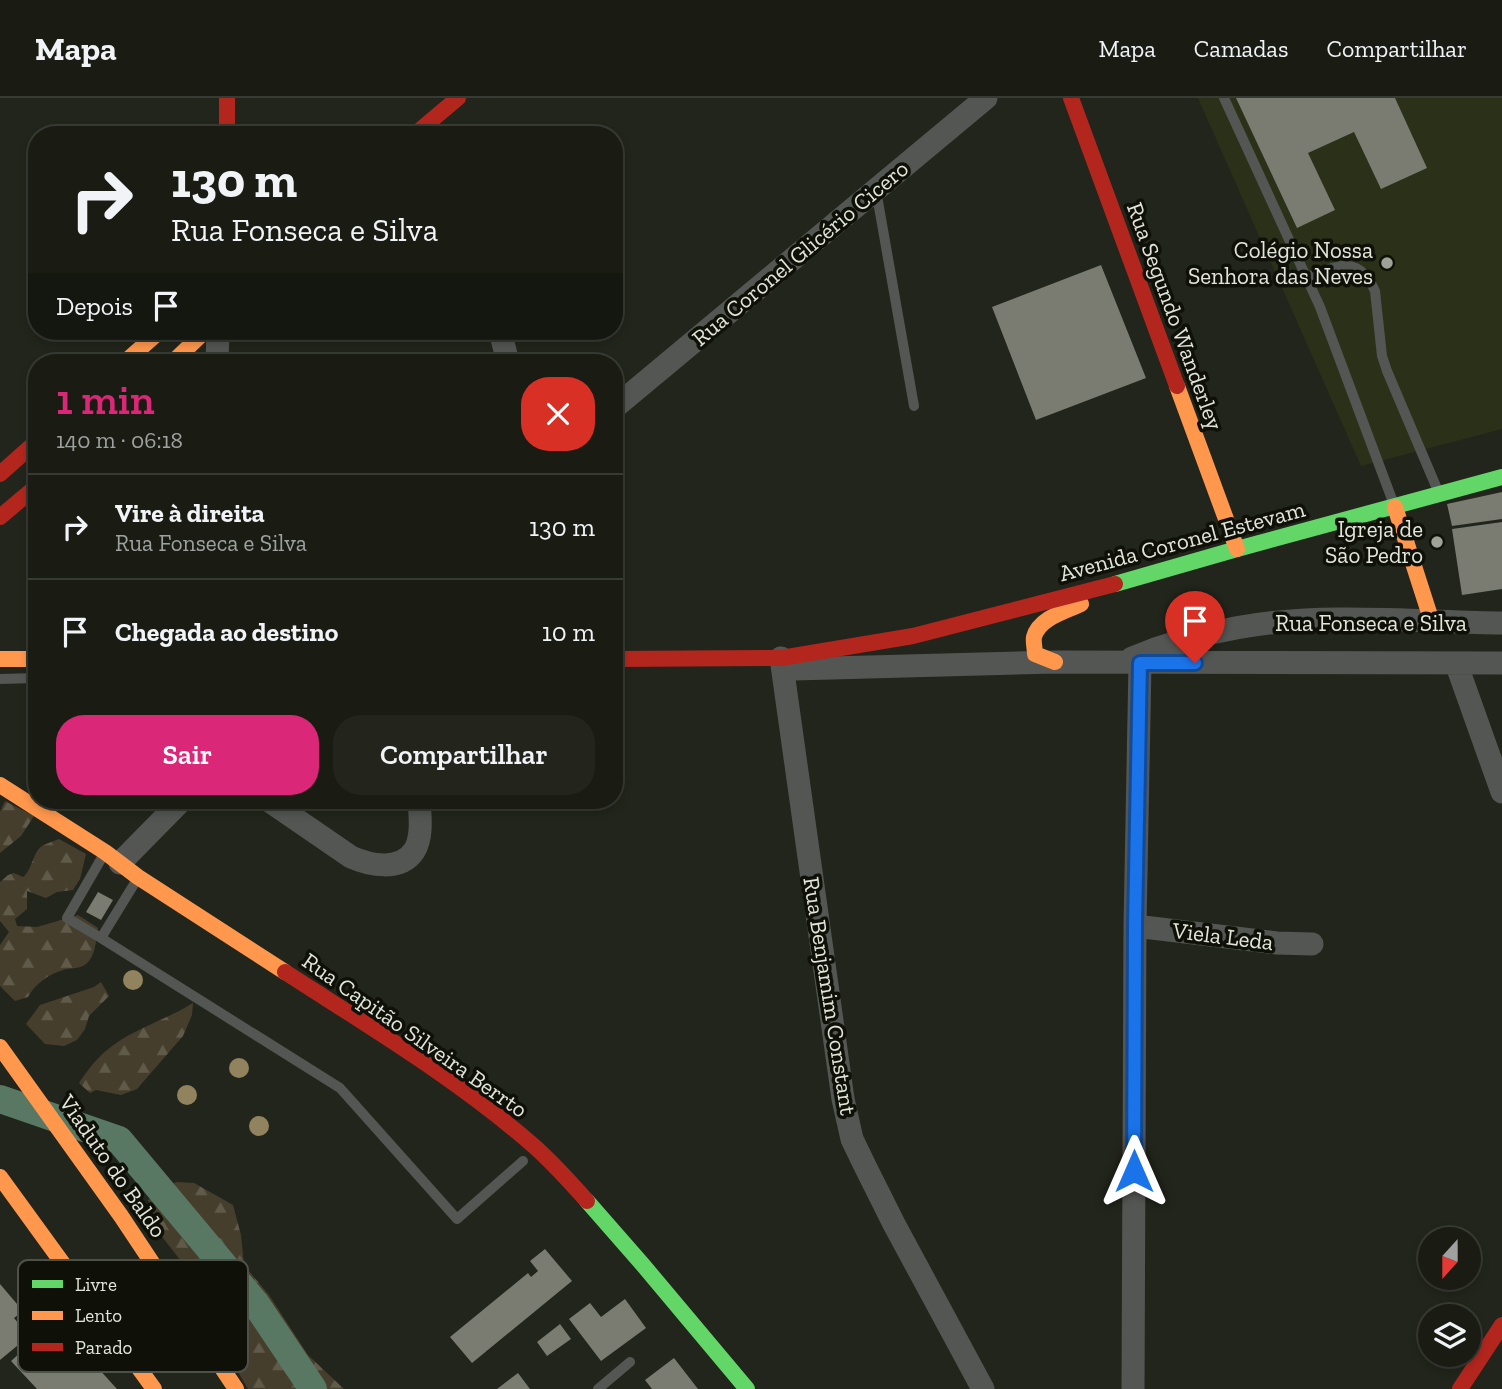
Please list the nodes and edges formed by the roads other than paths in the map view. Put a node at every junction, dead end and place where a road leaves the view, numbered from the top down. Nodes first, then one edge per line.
1 (228, 98) edge
2 (458, 98) edge
3 (986, 98) edge
4 (1071, 98) edge
5 (1224, 98) edge
6 (227, 126) edge
7 (431, 126) edge
8 (876, 190) junction
9 (1306, 278) junction
10 (150, 340) edge
11 (196, 340) edge
12 (134, 354) edge
13 (181, 354) edge
14 (623, 401) edge
15 (914, 406) dead end
16 (28, 450) edge
17 (0, 474) edge
18 (1502, 477) edge
19 (28, 494) edge
20 (1440, 494) junction
21 (1395, 507) junction
22 (0, 517) edge
23 (1237, 549) junction
24 (1132, 580) junction
25 (1432, 622) junction
26 (1502, 623) edge
27 (0, 659) edge
28 (28, 659) edge
29 (623, 659) edge
30 (1055, 662) junction
31 (1130, 663) junction
32 (1456, 663) junction
33 (1502, 663) edge
34 (783, 664) junction
35 (623, 669) edge
36 (28, 678) edge
37 (0, 679) edge
38 (0, 785) edge
39 (1502, 792) edge
40 (28, 803) edge
41 (37, 809) edge
42 (173, 809) edge
43 (281, 809) edge
44 (420, 809) edge
45 (121, 864) junction
46 (1135, 926) junction
47 (101, 938) junction
48 (1312, 944) dead end
49 (0, 1047) edge
50 (523, 1161) dead end
51 (0, 1177) edge
52 (61, 1260) edge
53 (150, 1260) edge
54 (1502, 1325) edge
55 (630, 1362) dead end
56 (142, 1372) edge
57 (225, 1372) edge
58 (154, 1389) edge
59 (236, 1389) edge
60 (598, 1389) edge
61 (747, 1389) edge
62 (983, 1389) edge
63 (1133, 1389) edge
64 (1460, 1389) edge

1 - 6 main road
2 - 7 main road
3 - 8 street, Rua Coronel Glicério Cicero
4 - 23 main road, Rua Segundo Wanderley
5 - 9 lane
8 - 14 street, Rua Coronel Glicério Cicero
8 - 15 lane
9 - 20 lane
9 - 21 lane
10 - 12 main road
11 - 13 main road
16 - 17 main road
18 - 20 main road, Avenida Coronel Estevam
19 - 22 main road
20 - 21 main road, Avenida Coronel Estevam
21 - 23 main road, Avenida Coronel Estevam
21 - 25 main road
23 - 24 main road, Avenida Coronel Estevam
24 - 30 main road
24 - 34 main road, Avenida Coronel Estevam
25 - 26 street, Rua Fonseca e Silva
25 - 31 street, Rua Fonseca e Silva
27 - 28 main road
29 - 34 main road, Avenida Coronel Estevam
30 - 31 street, Rua Fonseca e Silva
30 - 34 street, Rua Fonseca e Silva
31 - 32 street, Rua Fonseca e Silva
31 - 46 street
32 - 33 street, Rua Fonseca e Silva
32 - 39 street
34 - 35 lane
34 - 62 street, Rua Benjamim Constant
36 - 37 lane
38 - 40 main road, Rua Capitão Silveira Berrto
41 - 45 main road, Rua Capitão Silveira Berrto
42 - 45 street
43 - 44 street
45 - 47 lane
45 - 47 lane
45 - 61 main road, Rua Capitão Silveira Berrto
46 - 48 street, Viela Leda
46 - 63 street
47 - 50 lane
49 - 53 main road, Viaduto do Baldo
51 - 52 main road
54 - 64 main road
55 - 60 lane
56 - 58 main road
57 - 59 main road, Viaduto do Baldo

